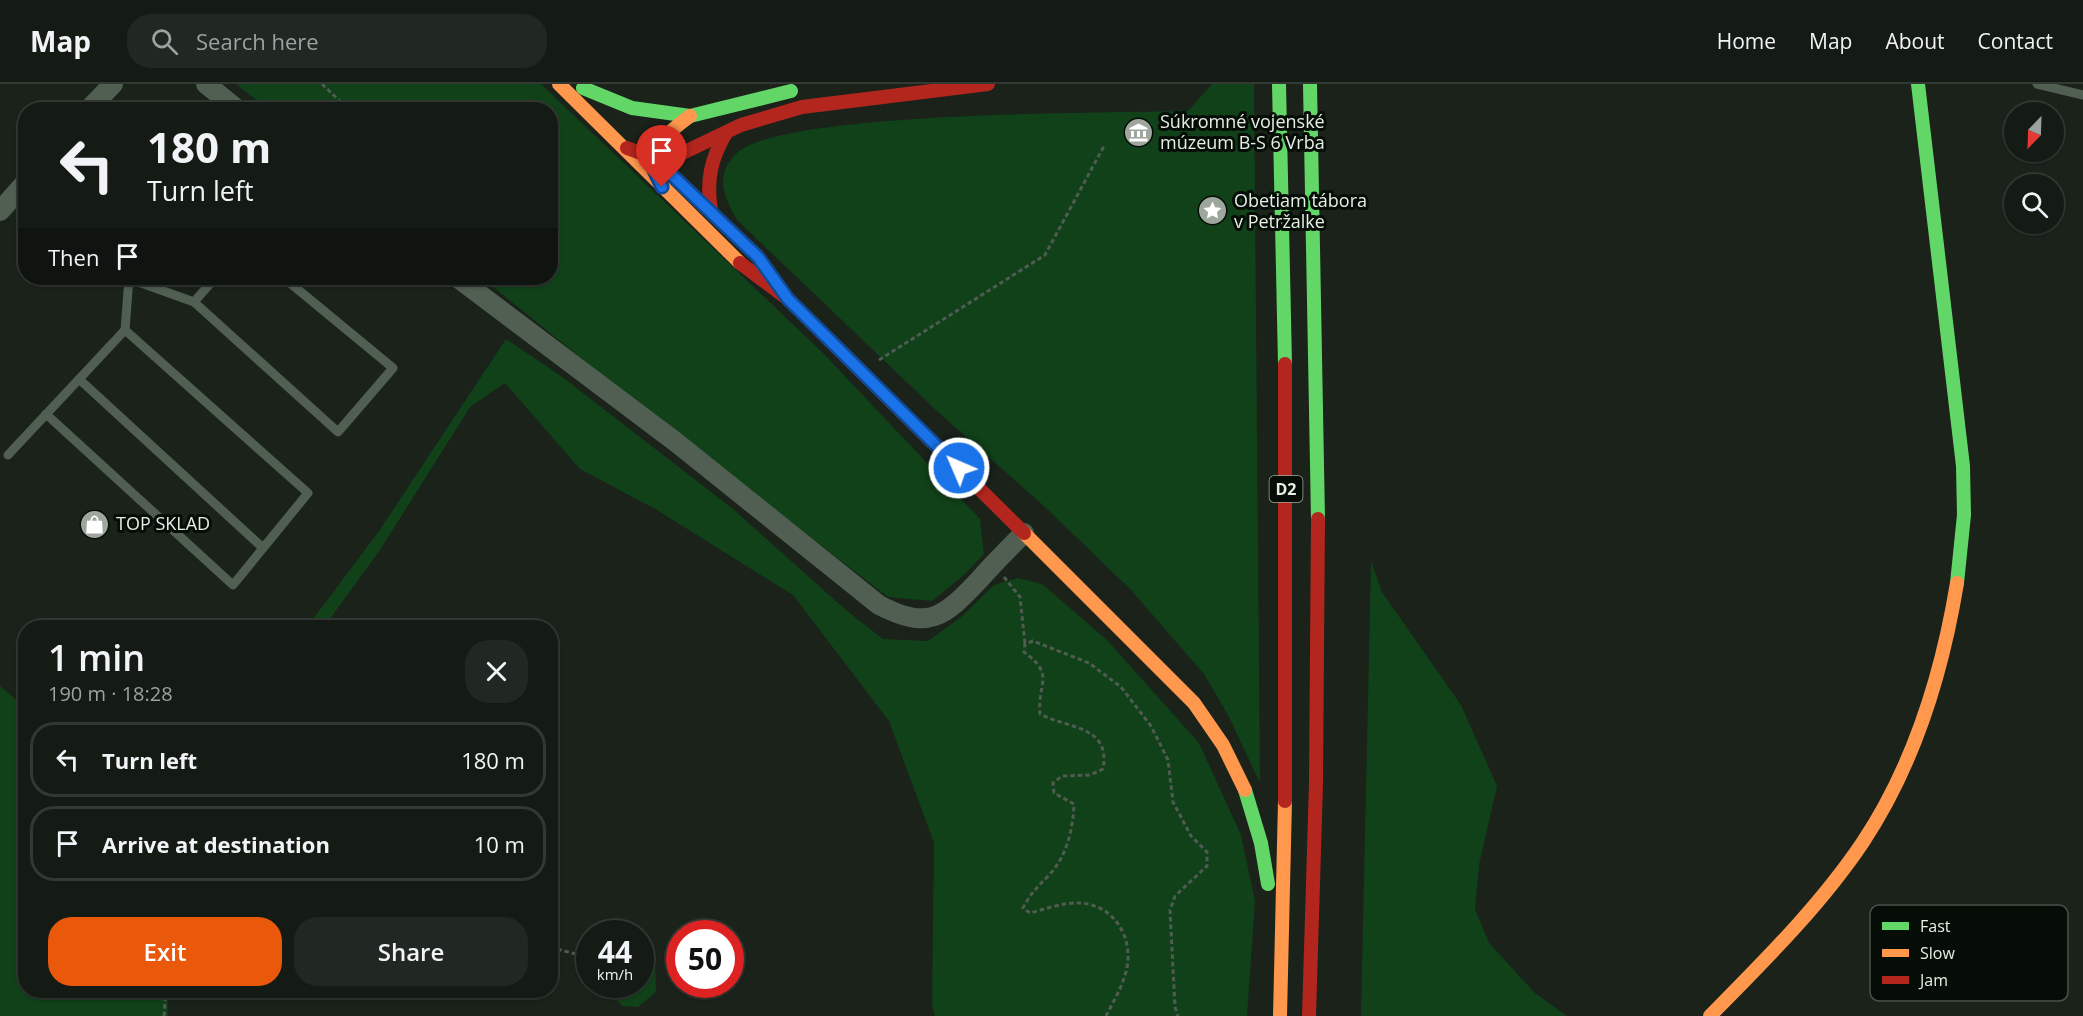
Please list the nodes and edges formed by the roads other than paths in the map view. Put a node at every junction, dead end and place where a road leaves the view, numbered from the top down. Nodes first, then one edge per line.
1 (113, 84) edge
2 (206, 84) edge
3 (559, 84) edge
4 (988, 84) edge
5 (1279, 84) edge
6 (1310, 84) edge
7 (1918, 84) edge
8 (2037, 84) edge
9 (581, 86) edge
10 (801, 89) dead end
11 (2083, 95) edge
12 (96, 102) edge
13 (228, 102) edge
14 (690, 116) junction
15 (726, 133) junction
16 (626, 147) junction
17 (654, 158) junction
18 (670, 173) dead end
19 (662, 187) junction
20 (18, 191) edge
21 (694, 195) dead end
22 (0, 211) edge
23 (758, 257) dead end
24 (129, 285) edge
25 (149, 285) edge
26 (209, 285) edge
27 (292, 285) edge
28 (467, 285) edge
29 (788, 299) junction
30 (194, 302) junction
31 (125, 330) junction
32 (79, 379) junction
33 (46, 414) junction
34 (8, 455) dead end
35 (1024, 533) junction
36 (263, 548) junction
37 (1315, 875) junction
38 (1268, 900) dead end
39 (1326, 931) dead end
40 (1280, 1016) edge
41 (1309, 1016) edge
42 (1710, 1016) edge

1 - 12 street
2 - 13 street
3 - 16 main road
4 - 15 main road
5 - 40 main road, D2
6 - 37 main road, D2
7 - 42 main road
8 - 11 lane
9 - 14 main road
9 - 17 main road
10 - 14 main road
14 - 17 main road
15 - 17 main road
15 - 21 main road
16 - 17 main road
16 - 19 main road
17 - 18 main road
17 - 19 main road
19 - 29 main road
20 - 22 street
23 - 29 main road
24 - 31 lane
25 - 30 lane
26 - 30 lane
27 - 30 lane
28 - 35 street
29 - 35 main road
31 - 32 lane
31 - 36 lane
32 - 33 lane
32 - 36 lane
33 - 34 lane
33 - 36 lane
35 - 38 main road
37 - 39 main road
37 - 41 main road, D2

